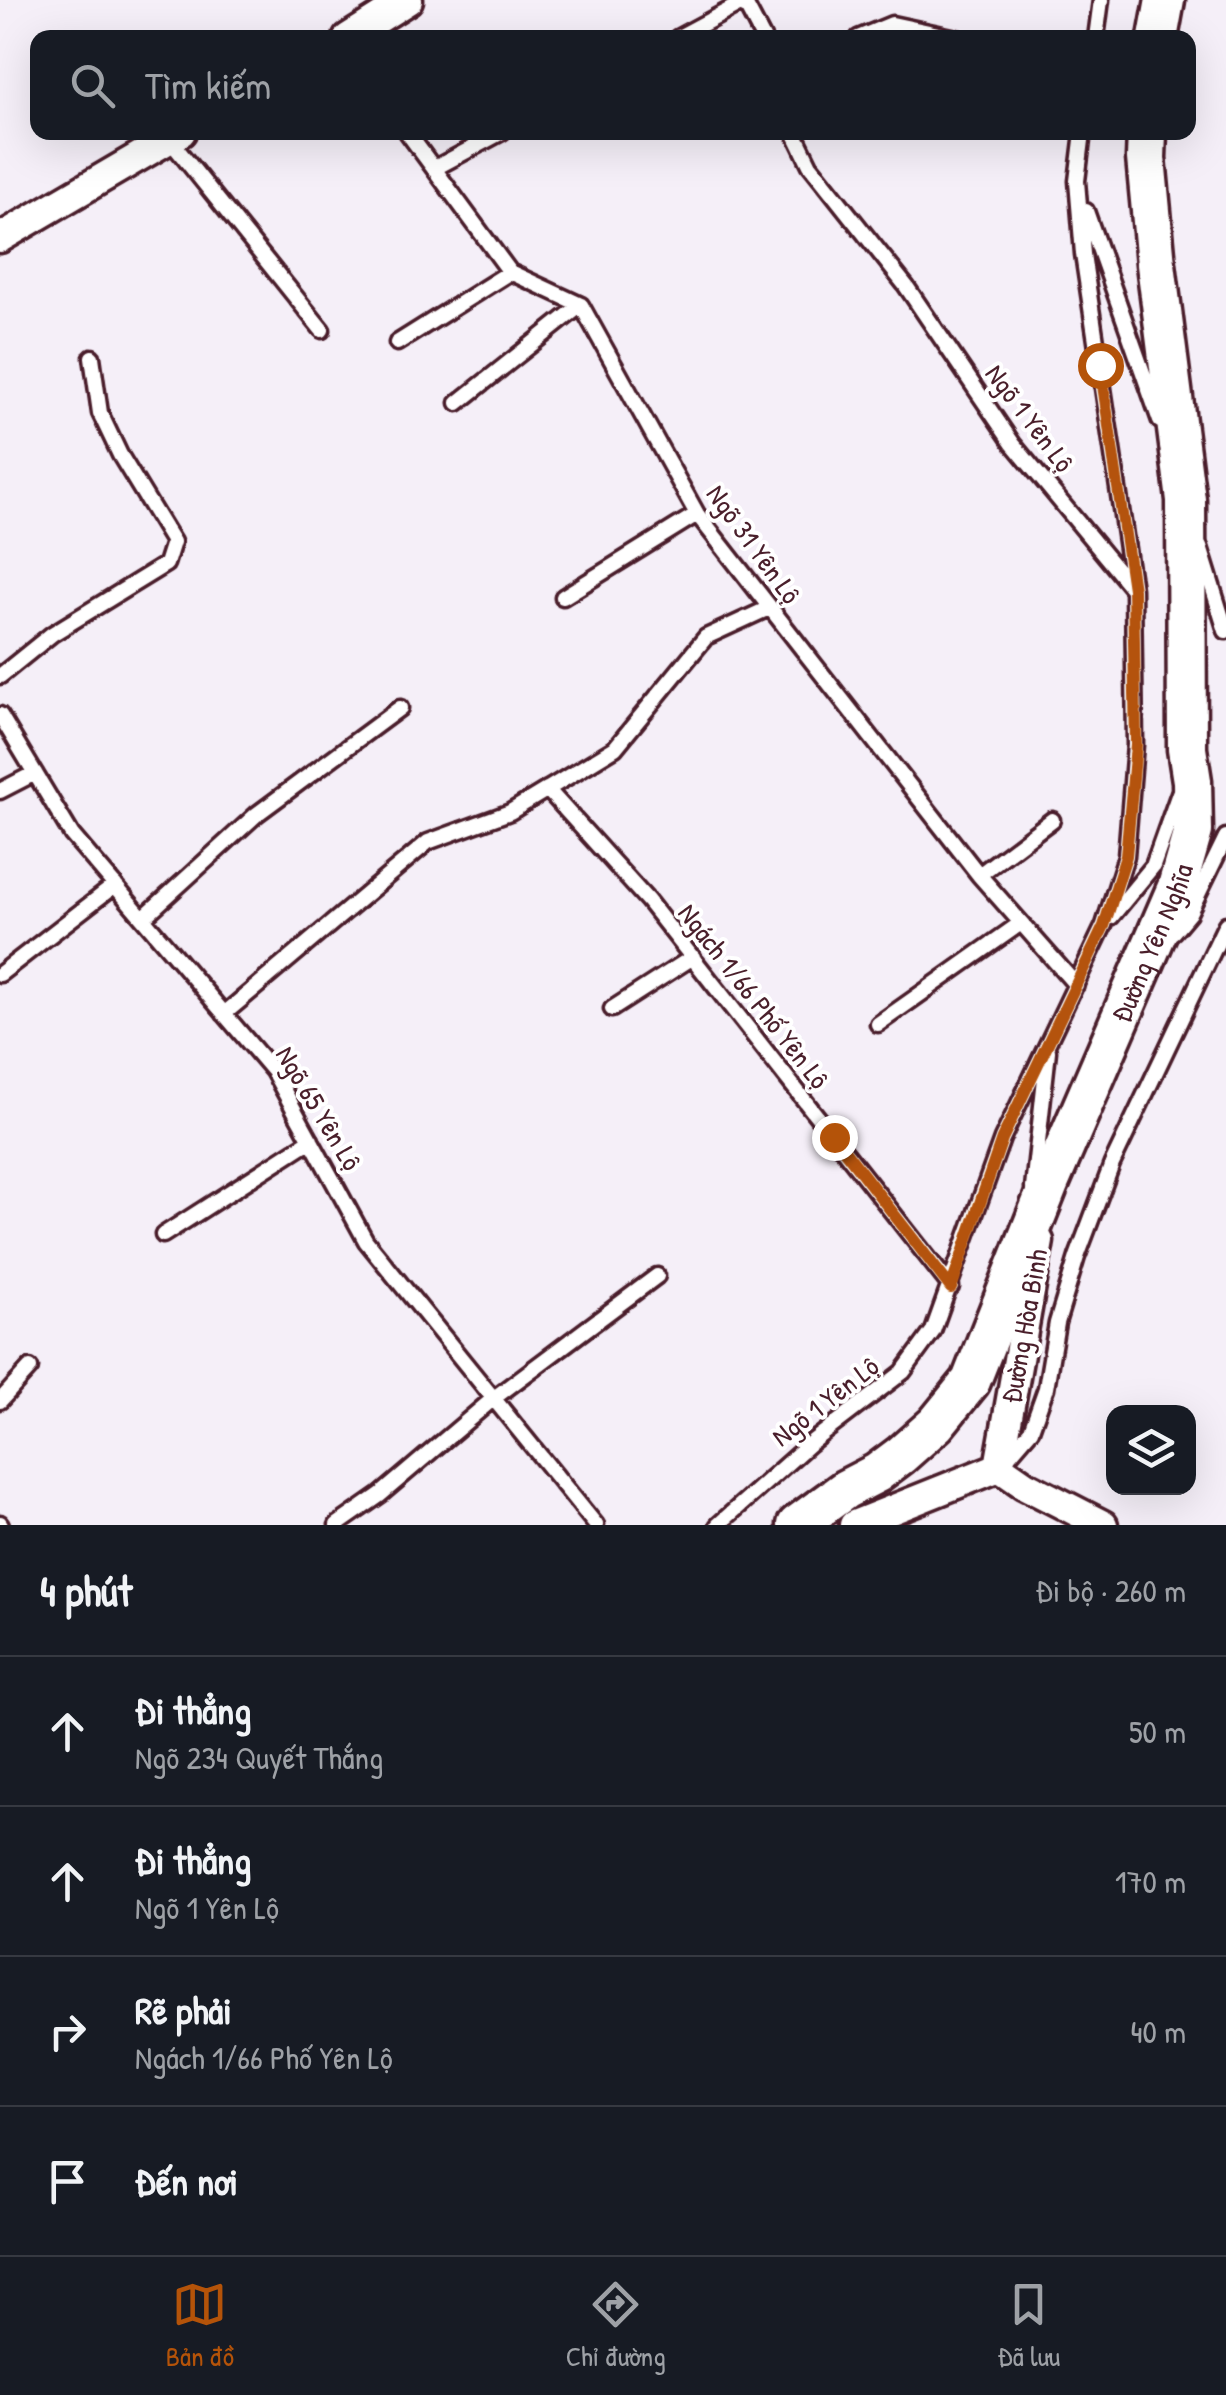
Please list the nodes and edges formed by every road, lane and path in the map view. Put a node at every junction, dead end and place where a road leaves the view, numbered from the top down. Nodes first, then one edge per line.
1 (408, 0) edge
2 (1101, 0) edge
3 (1165, 0) edge
4 (743, 1) edge
5 (361, 30) edge
6 (691, 30) edge
7 (758, 30) edge
8 (877, 30) edge
9 (929, 30) edge
10 (1097, 30) edge
11 (1159, 30) edge
12 (168, 140) edge
13 (178, 140) edge
14 (413, 140) edge
15 (487, 140) edge
16 (798, 140) edge
17 (1082, 140) edge
18 (1147, 140) edge
19 (435, 168) junction
20 (1077, 182) junction
21 (0, 238) edge
22 (510, 272) junction
23 (580, 305) junction
24 (322, 330) dead end
25 (397, 344) dead end
26 (92, 357) dead end
27 (458, 404) dead end
28 (1186, 500) junction
29 (696, 514) junction
30 (1133, 589) junction
31 (563, 597) dead end
32 (769, 608) junction
33 (1226, 631) edge
34 (0, 676) edge
35 (400, 708) dead end
36 (0, 715) edge
37 (1187, 749) junction
38 (34, 773) junction
39 (547, 789) junction
40 (0, 791) edge
41 (1052, 820) dead end
42 (1226, 836) edge
43 (979, 876) junction
44 (115, 886) junction
45 (142, 918) junction
46 (1022, 923) junction
47 (1226, 924) edge
48 (1104, 926) junction
49 (692, 956) junction
50 (1144, 965) junction
51 (0, 974) edge
52 (1076, 985) junction
53 (612, 1009) dead end
54 (224, 1014) junction
55 (878, 1024) dead end
56 (1049, 1040) junction
57 (311, 1140) junction
58 (1049, 1184) junction
59 (163, 1235) dead end
60 (1027, 1239) junction
61 (657, 1276) dead end
62 (951, 1288) junction
63 (30, 1368) dead end
64 (494, 1398) junction
65 (0, 1401) edge
66 (999, 1467) junction
67 (849, 1507) edge
68 (337, 1525) edge
69 (596, 1525) edge
70 (718, 1525) edge
71 (778, 1525) edge
72 (797, 1525) edge
73 (1103, 1525) edge

1 - 5 street
2 - 10 lane
3 - 11 main road
4 - 6 lane
4 - 7 lane
8 - 9 lane
12 - 21 street
13 - 24 lane
14 - 19 lane
15 - 19 lane
16 - 30 lane, Ngõ 1 Yên Lộ
17 - 20 lane
18 - 28 main road, Đường Yên Nghĩa
19 - 22 lane
20 - 28 lane
20 - 30 lane
22 - 23 lane
22 - 25 lane
23 - 27 lane
23 - 29 lane, Ngõ 31 Yên Lộ
26 - 34 lane
28 - 33 lane
28 - 37 main road, Đường Yên Nghĩa
29 - 31 lane
29 - 32 lane, Ngõ 31 Yên Lộ
30 - 48 lane, Ngõ 1 Yên Lộ
32 - 39 lane
32 - 43 lane, Ngõ 31 Yên Lộ
35 - 45 lane
36 - 38 lane, Ngõ 65 Yên Lộ
37 - 48 lane
37 - 50 main road, Đường Yên Nghĩa
38 - 40 lane
38 - 44 lane, Ngõ 65 Yên Lộ
39 - 49 lane, Ngách 1/66 Phố Yên Lộ
39 - 54 lane
41 - 43 lane
42 - 50 lane
43 - 46 lane, Ngõ 31 Yên Lộ
44 - 45 lane, Ngõ 65 Yên Lộ
44 - 51 lane
45 - 54 lane, Ngõ 65 Yên Lộ
46 - 52 lane, Ngõ 31 Yên Lộ
46 - 55 lane
47 - 66 lane
48 - 52 lane, Ngõ 1 Yên Lộ
49 - 53 lane
49 - 62 lane, Ngách 1/66 Phố Yên Lộ
50 - 58 main road, Đường Yên Nghĩa
52 - 56 lane, Ngõ 1 Yên Lộ
54 - 57 lane, Ngõ 65 Yên Lộ
56 - 60 lane
56 - 62 lane, Ngõ 1 Yên Lộ
57 - 59 lane
57 - 64 lane, Ngõ 65 Yên Lộ
58 - 60 main road, Đường Yên Nghĩa
58 - 66 street, Đường Hòa Bình
60 - 67 main road, Đường Yên Nghĩa
61 - 64 lane
62 - 70 lane, Ngõ 1 Yên Lộ
63 - 65 lane
64 - 68 lane
64 - 69 lane, Ngõ 65 Yên Lộ
66 - 67 street
66 - 73 street
67 - 71 lane
67 - 72 main road, Đường Yên Nghĩa

